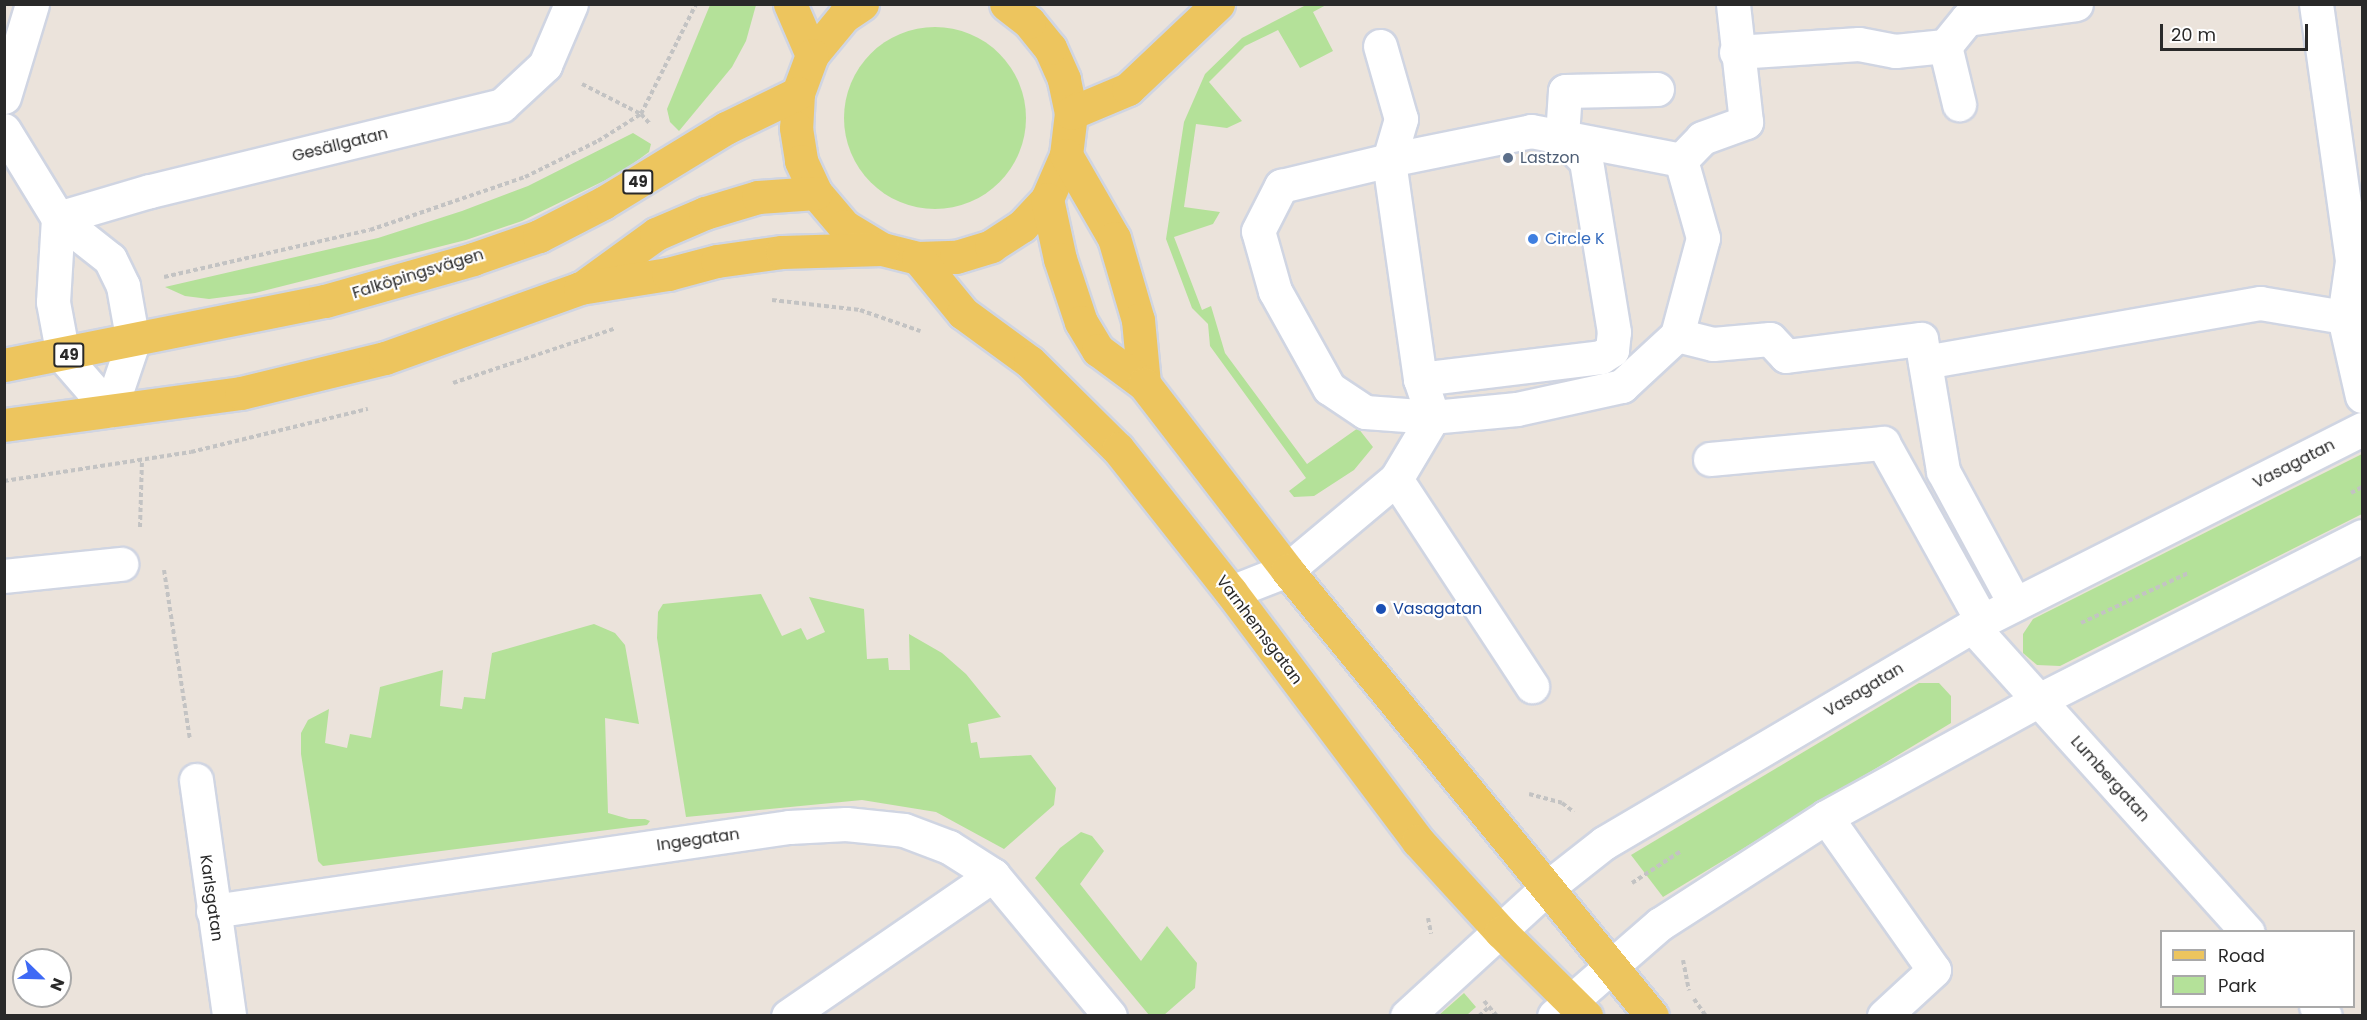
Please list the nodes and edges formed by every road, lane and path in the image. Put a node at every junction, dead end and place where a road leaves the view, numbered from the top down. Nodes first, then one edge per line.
1 (32, 4) edge
2 (571, 4) edge
3 (696, 4) edge
4 (790, 4) edge
5 (1006, 4) edge
6 (1218, 4) edge
7 (1733, 4) edge
8 (2076, 4) edge
9 (2316, 4) edge
10 (849, 8) edge
11 (1380, 46) dead end
12 (1946, 46) junction
13 (1736, 52) junction
14 (812, 55) junction
15 (545, 65) junction
16 (1657, 89) dead end
17 (798, 93) junction
18 (4, 98) edge
19 (1959, 104) dead end
20 (1071, 113) junction
21 (641, 114) junction
22 (4, 130) edge
23 (1562, 136) junction
24 (1066, 155) junction
25 (1389, 160) junction
26 (1681, 160) junction
27 (816, 193) junction
28 (1047, 199) junction
29 (58, 218) junction
30 (882, 249) junction
31 (918, 258) junction
32 (155, 279) dead end
33 (580, 288) junction
34 (769, 299) dead end
35 (2344, 317) junction
36 (925, 333) dead end
37 (1677, 335) junction
38 (133, 342) junction
39 (63, 356) junction
40 (1925, 362) junction
41 (4, 365) edge
42 (1420, 379) junction
43 (1144, 384) junction
44 (2362, 396) edge
45 (110, 411) junction
46 (1433, 417) junction
47 (4, 424) edge
48 (2362, 429) edge
49 (1710, 459) dead end
50 (142, 460) dead end
51 (1396, 478) junction
52 (2362, 536) edge
53 (130, 562) junction
54 (1287, 570) junction
55 (4, 576) edge
56 (1231, 592) junction
57 (2015, 604) junction
58 (1977, 623) junction
59 (1532, 686) dead end
60 (2039, 700) junction
61 (196, 780) joint
62 (1530, 795) dead end
63 (1579, 816) dead end
64 (1826, 817) junction
65 (993, 875) junction
66 (1628, 877) dead end
67 (1548, 887) junction
68 (1637, 890) dead end
69 (213, 911) junction
70 (2246, 930) edge
71 (1501, 933) junction
72 (1685, 963) dead end
73 (1610, 965) junction
74 (1489, 1007) dead end
75 (1570, 1010) edge
76 (1094, 1011) edge
77 (229, 1016) edge
78 (788, 1016) edge
79 (1407, 1016) edge
80 (1479, 1016) edge
81 (1652, 1016) edge
82 (1706, 1016) edge
83 (1884, 1016) edge

1 - 18 street
2 - 15 street, Gesällgatan
3 - 21 path
4 - 14 main road
5 - 20 main road
6 - 20 main road
7 - 13 street
8 - 12 street
9 - 35 street
10 - 14 main road
11 - 25 street
12 - 13 street
12 - 19 street
13 - 26 street
14 - 17 main road
15 - 21 path
15 - 29 street, Gesällgatan
16 - 23 street
17 - 27 main road
17 - 38 main road, Falköpingsvägen / 49
20 - 24 main road
21 - 32 path
22 - 29 street
23 - 25 street
23 - 26 street
23 - 42 street
24 - 28 main road
24 - 43 main road
25 - 42 street
25 - 46 street
26 - 37 street
27 - 30 main road
27 - 33 main road
28 - 31 main road
28 - 43 main road
29 - 38 street
29 - 39 street
30 - 31 main road
30 - 33 main road
31 - 56 main road, Varnhemsgatan
33 - 45 main road
34 - 36 path
35 - 40 street
35 - 44 street
37 - 40 street
37 - 46 street
38 - 39 main road, Falköpingsvägen / 49
38 - 45 street
39 - 41 main road, Falköpingsvägen / 49
39 - 45 street
40 - 57 street
42 - 46 street
43 - 54 main road
45 - 47 main road
46 - 51 street
48 - 57 street, Vasagatan
49 - 58 street, Lumbergatan
50 - 53 path
51 - 54 street
51 - 59 street
52 - 60 street
53 - 55 street
53 - 61 path
54 - 56 street
54 - 67 main road
56 - 71 main road, Varnhemsgatan
57 - 58 street, Vasagatan
58 - 60 street, Lumbergatan
58 - 67 street, Vasagatan
60 - 64 street
60 - 70 street, Lumbergatan
61 - 69 street, Karlsgatan
62 - 63 path
64 - 73 street
64 - 83 street
65 - 69 street, Ingegatan
65 - 76 street, Ingegatan
65 - 78 street
66 - 68 path
67 - 71 street, Vasagatan
67 - 73 main road
69 - 77 street, Karlsgatan
71 - 75 main road, Varnhemsgatan
71 - 79 street, Vasagatan
72 - 82 path
73 - 75 street
73 - 81 main road
74 - 80 path

